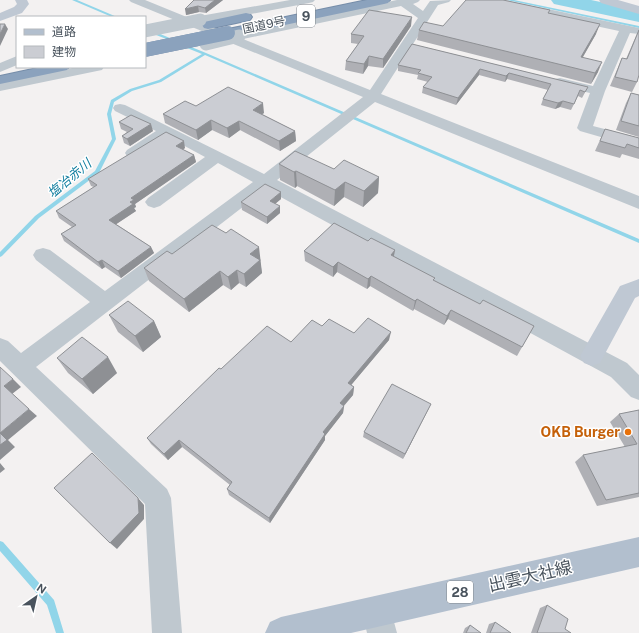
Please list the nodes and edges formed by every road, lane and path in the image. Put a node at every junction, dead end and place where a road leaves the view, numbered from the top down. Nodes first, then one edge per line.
1 (21, 0) edge
2 (135, 0) edge
3 (257, 0) edge
4 (309, 0) edge
5 (335, 0) edge
6 (384, 0) edge
7 (445, 0) edge
8 (488, 0) edge
9 (605, 0) edge
10 (409, 1) edge
11 (265, 9) junction
12 (639, 10) edge
13 (0, 17) edge
14 (425, 17) junction
15 (204, 23) junction
16 (632, 30) edge
17 (146, 31) edge
18 (233, 35) junction
19 (146, 37) edge
20 (407, 44) junction
21 (423, 47) edge
22 (148, 54) edge
23 (16, 59) edge
24 (16, 60) edge
25 (0, 62) edge
26 (16, 64) edge
27 (0, 68) edge
28 (57, 68) edge
29 (86, 68) edge
30 (545, 78) edge
31 (0, 80) edge
32 (0, 88) edge
33 (598, 91) junction
34 (373, 96) junction
35 (120, 108) dead end
36 (167, 131) junction
37 (639, 143) edge
38 (129, 155) edge
39 (216, 157) junction
40 (265, 181) junction
41 (154, 202) dead end
42 (639, 203) edge
43 (43, 255) dead end
44 (639, 287) edge
45 (105, 302) junction
46 (0, 346) edge
47 (592, 356) junction
48 (20, 366) junction
49 (639, 390) edge
50 (639, 552) edge
51 (379, 622) edge
52 (167, 633) edge
53 (281, 633) edge

1 - 13 street
2 - 34 street
3 - 11 street
4 - 11 street
5 - 15 highway, 国道9号 / 9
6 - 18 highway, 国道9号 / 9
7 - 14 street
8 - 16 street
9 - 12 street
10 - 14 street
10 - 18 street
11 - 15 street
14 - 20 street
15 - 17 street, bridge
15 - 19 highway, 国道9号 / 9
16 - 33 street
18 - 22 highway, 国道9号 / 9, bridge
20 - 21 street
20 - 34 street
23 - 25 street
24 - 27 street
26 - 27 highway
28 - 31 highway
29 - 32 street
30 - 33 street
33 - 37 street
34 - 40 street
34 - 42 street
35 - 36 street
36 - 38 street
36 - 39 street
39 - 40 street
39 - 41 street
40 - 45 street
40 - 47 street
43 - 45 street
44 - 47 street
45 - 48 street
46 - 48 street
47 - 49 street
48 - 52 street
50 - 51 main road, 出雲大社線 / 28
51 - 53 main road, 出雲大社線 / 28

